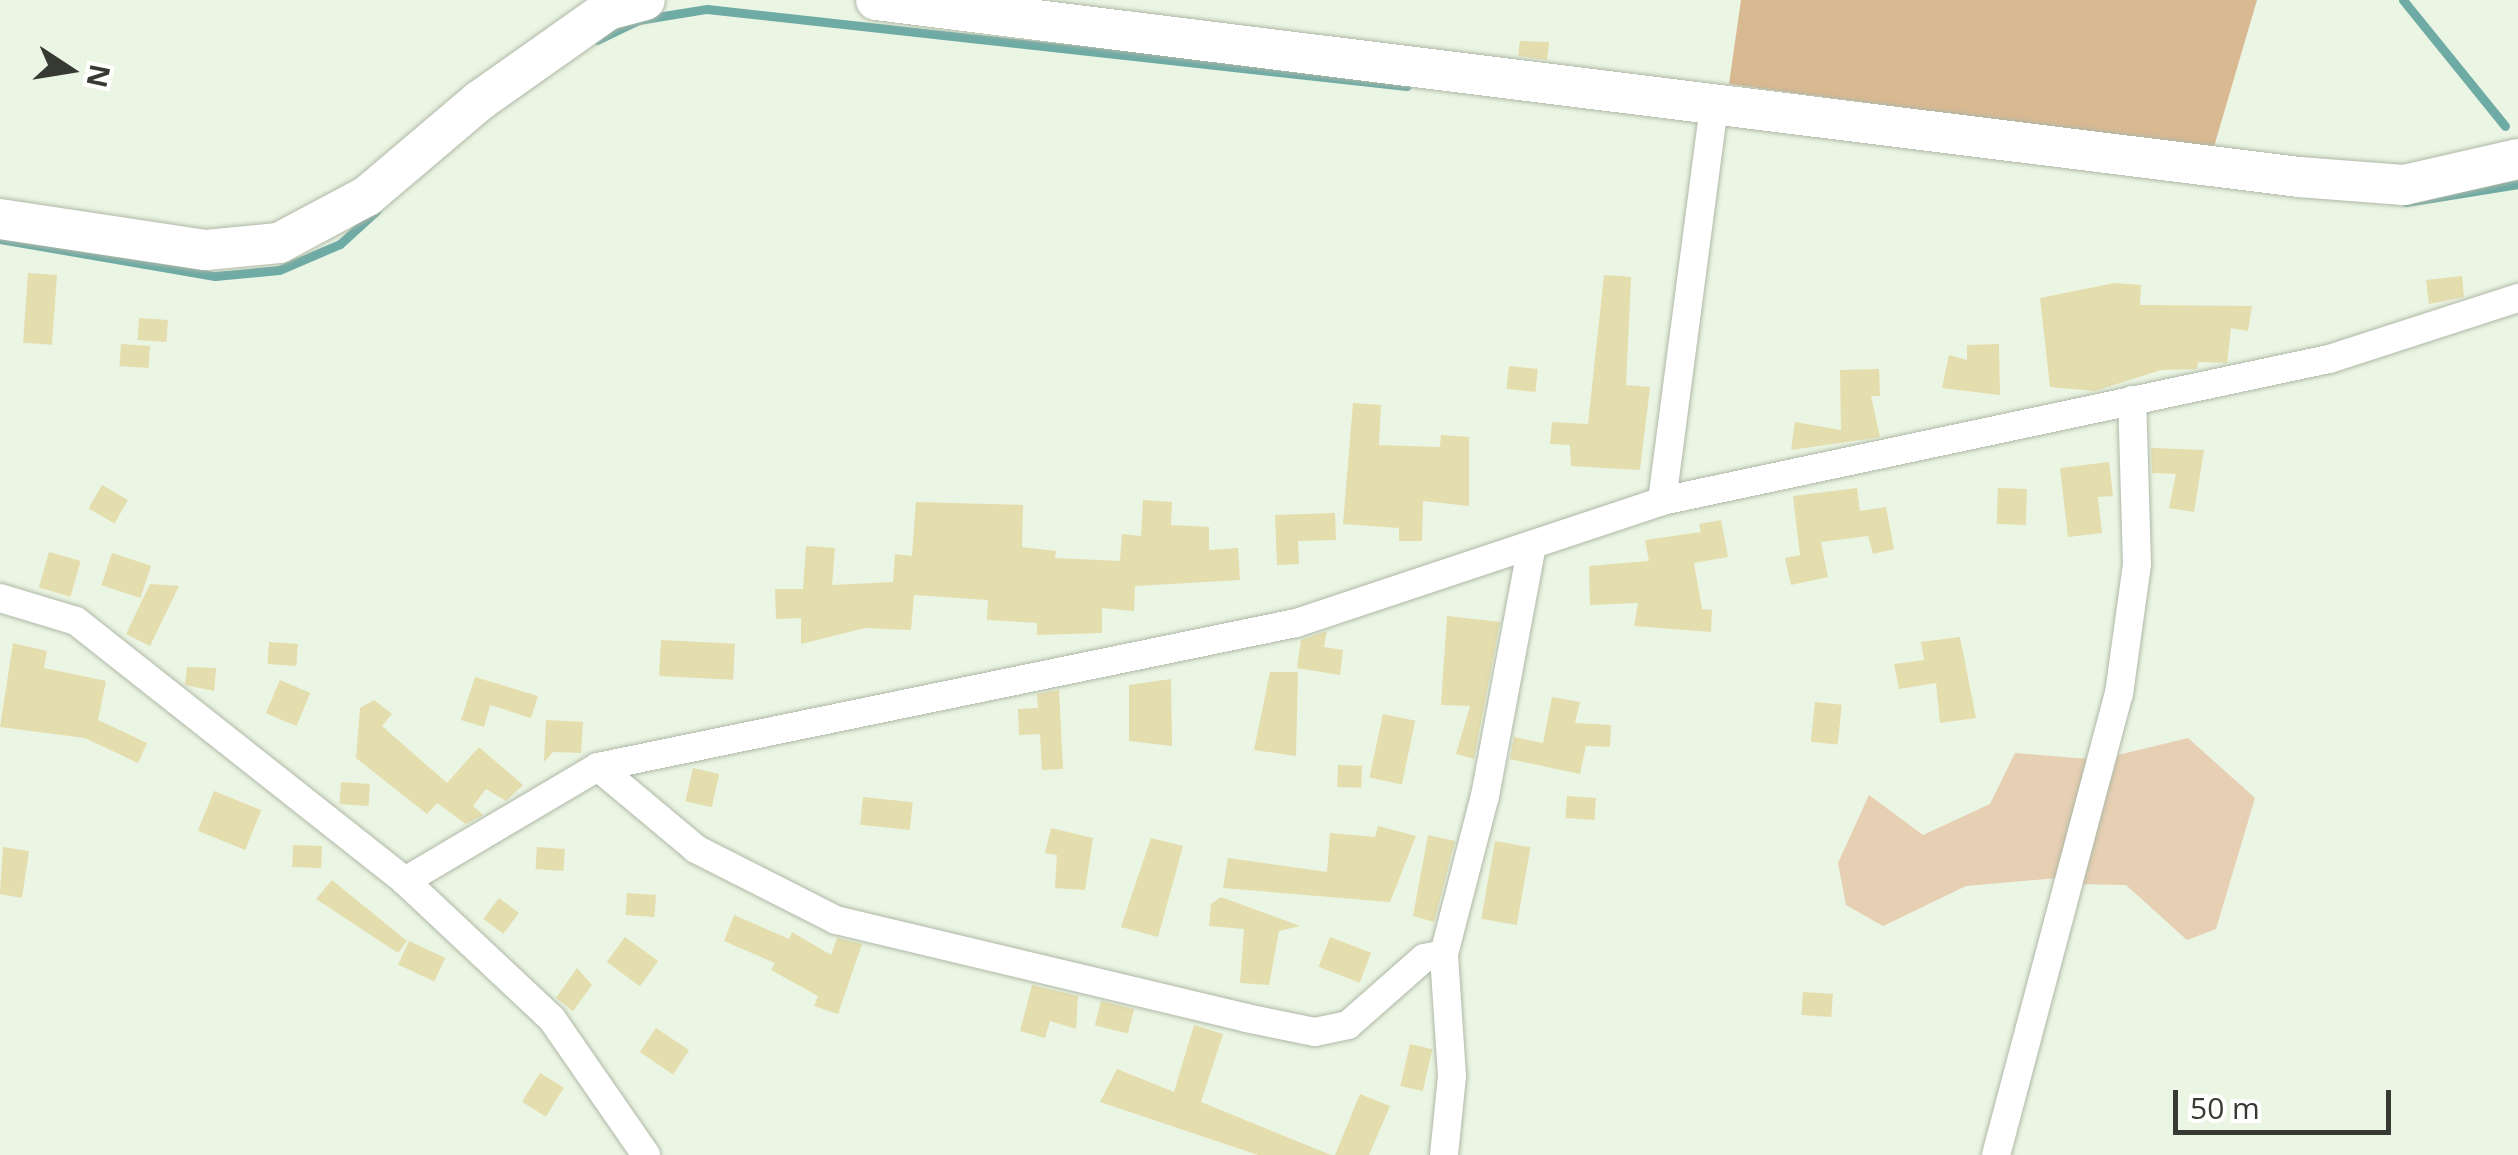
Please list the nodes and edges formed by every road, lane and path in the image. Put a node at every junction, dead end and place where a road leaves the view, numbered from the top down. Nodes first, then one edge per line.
1 (645, 0) edge
2 (876, 0) edge
3 (1714, 107) junction
4 (2518, 159) edge
5 (0, 219) edge
6 (2518, 298) edge
7 (2132, 400) junction
8 (1662, 501) junction
9 (1532, 545) junction
10 (0, 598) edge
11 (598, 767) junction
12 (406, 882) junction
13 (1444, 954) junction
14 (646, 1155) edge
15 (1444, 1155) edge
16 (1996, 1155) edge

1 - 5 street
2 - 3 street
3 - 4 street
3 - 8 street
6 - 7 street
7 - 8 street
7 - 16 street
8 - 9 street
9 - 11 street
9 - 13 street
10 - 12 street
11 - 12 street
11 - 13 street
12 - 14 street
13 - 15 street

